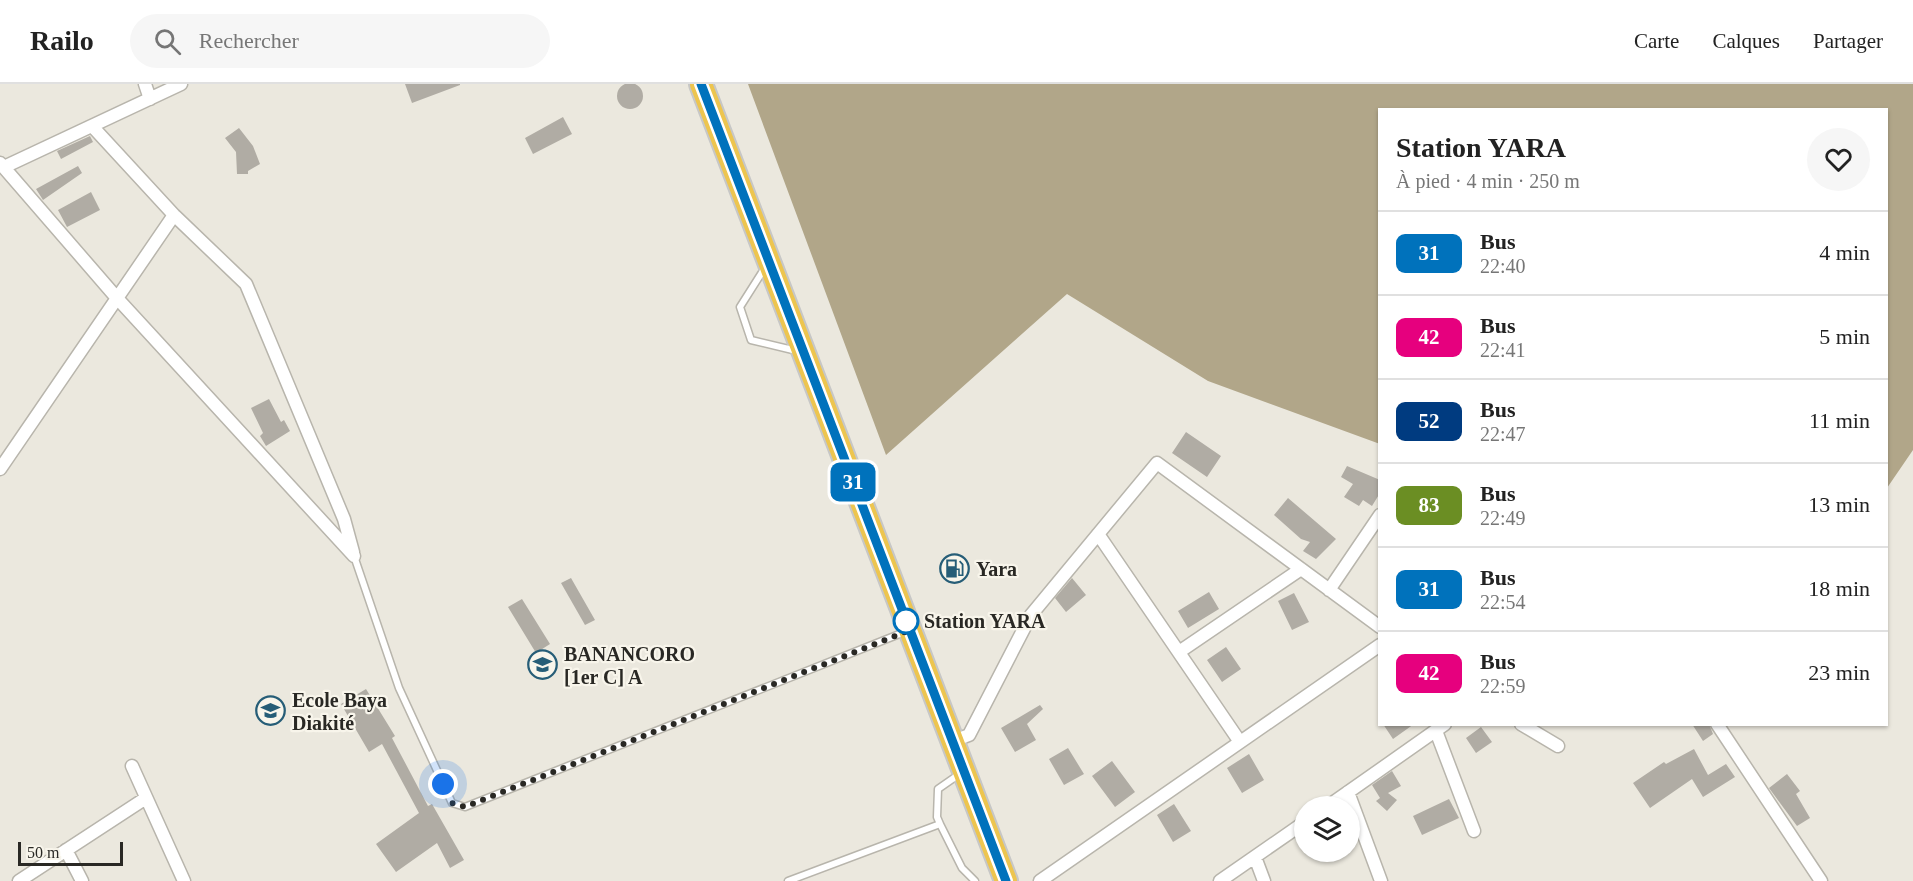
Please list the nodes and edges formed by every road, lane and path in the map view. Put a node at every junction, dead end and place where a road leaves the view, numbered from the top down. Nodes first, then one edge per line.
1 (145, 84) edge
2 (181, 84) edge
3 (700, 84) edge
4 (150, 99) junction
5 (92, 126) junction
6 (2, 165) edge
7 (174, 215) junction
8 (768, 261) junction
9 (116, 297) junction
10 (804, 352) junction
11 (0, 469) edge
12 (1378, 517) edge
13 (1098, 534) junction
14 (354, 556) junction
15 (1301, 569) junction
16 (1329, 590) junction
17 (1378, 626) edge
18 (910, 630) junction
19 (1378, 646) edge
20 (1179, 652) junction
21 (1524, 726) edge
22 (1719, 726) edge
23 (1441, 728) edge
24 (953, 741) junction
25 (1240, 742) junction
26 (1558, 746) dead end
27 (132, 766) dead end
28 (964, 772) junction
29 (1348, 792) junction
30 (1342, 796) edge
31 (146, 798) junction
32 (940, 824) junction
33 (1294, 830) edge
34 (1474, 831) dead end
35 (66, 850) junction
36 (1255, 857) junction
37 (19, 881) edge
38 (82, 881) edge
39 (184, 881) edge
40 (788, 881) edge
41 (975, 881) edge
42 (1006, 881) edge
43 (1040, 881) edge
44 (1220, 881) edge
45 (1264, 881) edge
46 (1381, 881) edge
47 (1821, 881) edge

1 - 4 street
2 - 4 street
3 - 8 highway
4 - 5 street
5 - 6 street
5 - 7 street
6 - 9 street
7 - 9 street
7 - 14 street
8 - 10 highway
8 - 10 lane
9 - 11 street
9 - 14 street
10 - 18 highway
12 - 16 street
13 - 15 street
13 - 20 street
13 - 24 street
14 - 18 lane
15 - 16 street
15 - 20 street
16 - 17 street
18 - 24 highway
19 - 25 street
20 - 25 street
21 - 26 street
22 - 47 street
23 - 29 street
23 - 34 street
24 - 28 highway
25 - 43 street
27 - 31 street
28 - 32 lane
28 - 42 highway
29 - 30 street
29 - 46 street
31 - 35 street
31 - 39 street
32 - 40 lane
32 - 41 lane
33 - 36 street
35 - 37 street
35 - 38 street
36 - 44 street
36 - 45 street

